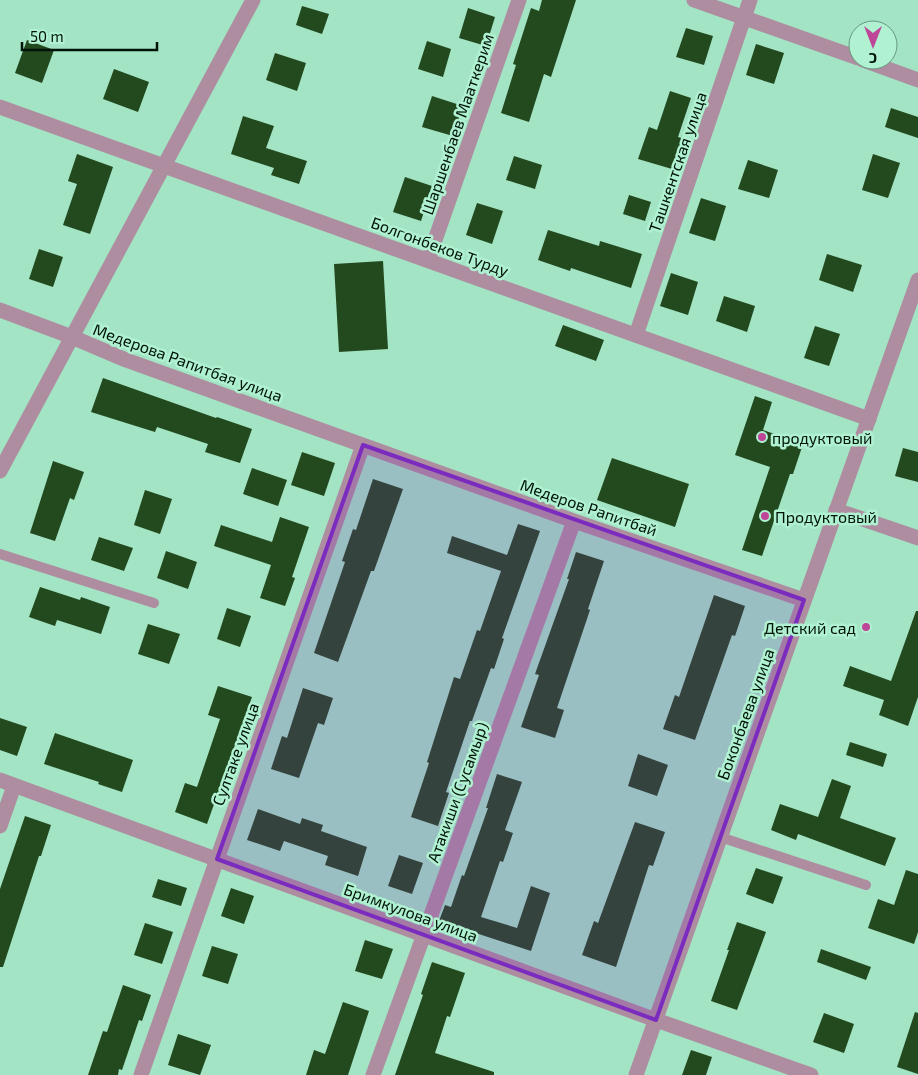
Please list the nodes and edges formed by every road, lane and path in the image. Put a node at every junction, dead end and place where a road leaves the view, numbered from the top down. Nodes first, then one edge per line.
1 (253, 0) edge
2 (519, 0) edge
3 (694, 0) edge
4 (750, 0) edge
5 (744, 18) junction
6 (848, 54) edge
7 (890, 70) edge
8 (918, 80) edge
9 (0, 107) edge
10 (164, 165) junction
11 (428, 260) junction
12 (918, 280) edge
13 (0, 310) edge
14 (636, 335) junction
15 (72, 337) junction
16 (869, 419) junction
17 (363, 445) junction
18 (0, 471) edge
19 (836, 510) junction
20 (574, 522) junction
21 (918, 538) edge
22 (0, 554) edge
23 (804, 600) junction
24 (154, 603) dead end
25 (7, 783) edge
26 (0, 826) edge
27 (720, 837) junction
28 (217, 860) junction
29 (866, 885) dead end
30 (423, 935) junction
31 (656, 1020) junction
32 (141, 1075) edge
33 (373, 1075) edge
34 (636, 1075) edge
35 (811, 1075) edge

1 - 10 street
2 - 11 street, Шаршенбаев Мааткерим
3 - 5 street
4 - 5 street, Ташкентская улица
5 - 6 street
5 - 14 street, Ташкентская улица
7 - 8 street
9 - 10 street, Болгонбеков Турду
10 - 11 street, Болгонбеков Турду
10 - 15 street
11 - 14 street, Болгонбеков Турду
12 - 16 street, Боконбаева улица
13 - 15 street, Медерова Рапитбая улица
14 - 16 street, Болгонбеков Турду
15 - 17 street, Медерова Рапитбая улица
15 - 18 street
16 - 19 street, Боконбаева улица
17 - 20 street, Медеров Рапитбай
17 - 28 street, Султаке улица
19 - 21 street
19 - 23 street, Боконбаева улица
20 - 23 street, Медеров Рапитбай
20 - 30 street, Атакиши (Сусамыр)
22 - 24 lane
23 - 27 street, Боконбаева улица
25 - 26 street
25 - 28 street, Бримкулова улица
27 - 29 lane
27 - 31 street, Боконбаева улица
28 - 30 street, Бримкулова улица
28 - 32 street, Султаке улица
30 - 31 street, Бримкулова улица
30 - 33 street, Атакиши (Сусамыр)
31 - 34 street, Боконбаева улица
31 - 35 street, Бримкулова улица

